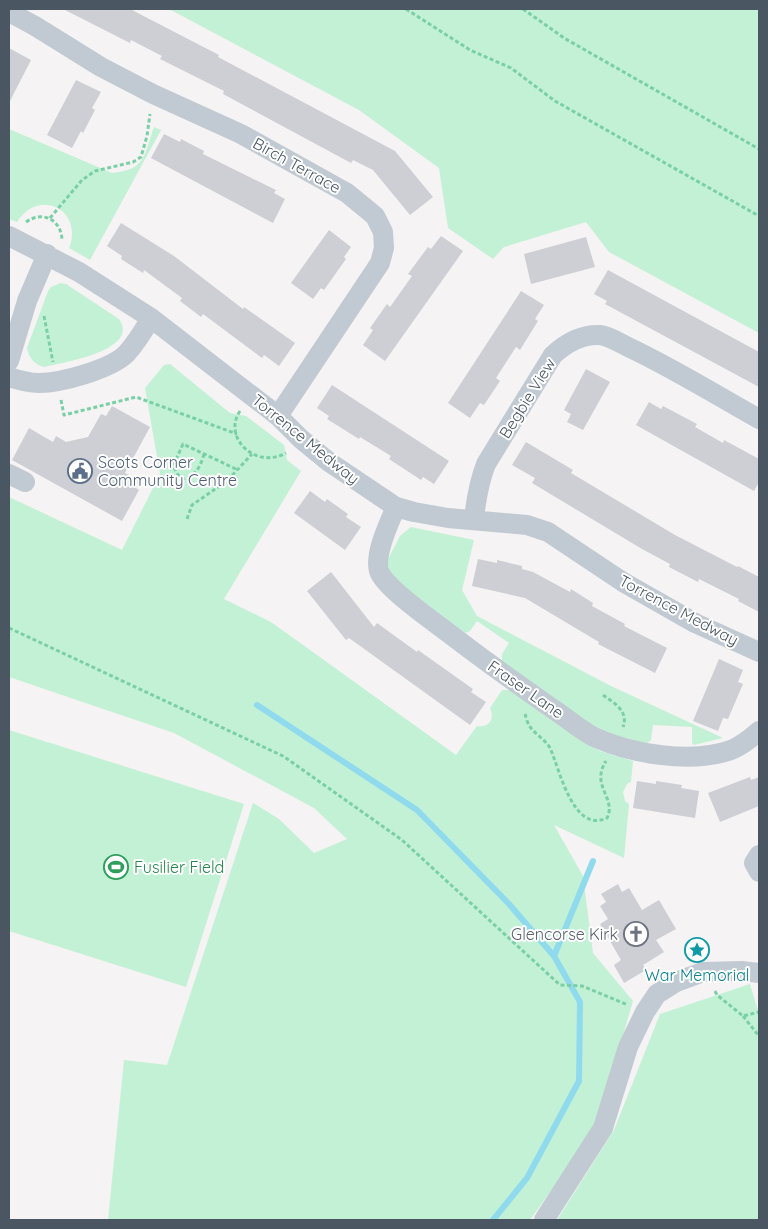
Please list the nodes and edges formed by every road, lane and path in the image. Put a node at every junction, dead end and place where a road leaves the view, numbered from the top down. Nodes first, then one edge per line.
1 (406, 9) edge
2 (523, 9) edge
3 (9, 12) edge
4 (153, 94) junction
5 (759, 149) edge
6 (759, 216) edge
7 (50, 218) dead end
8 (9, 236) edge
9 (47, 254) junction
10 (151, 318) junction
11 (9, 361) edge
12 (9, 377) edge
13 (251, 395) junction
14 (278, 416) junction
15 (759, 419) edge
16 (301, 439) junction
17 (204, 454) junction
18 (252, 454) junction
19 (238, 470) junction
20 (396, 507) junction
21 (187, 518) dead end
22 (474, 520) junction
23 (9, 628) edge
24 (759, 652) edge
25 (603, 694) dead end
26 (524, 712) dead end
27 (759, 731) edge
28 (615, 746) junction
29 (759, 855) edge
30 (759, 872) edge
31 (702, 972) junction
32 (759, 974) edge
33 (645, 1012) junction
34 (759, 1012) edge
35 (742, 1016) junction
36 (759, 1036) edge
37 (544, 1220) edge

1 - 6 path
2 - 5 path
3 - 4 street, Birch Terrace
4 - 7 path
4 - 14 street, Birch Terrace
8 - 9 street, Torrence Medway
9 - 10 street, Torrence Medway
9 - 11 street
10 - 12 street
10 - 13 street, Torrence Medway
13 - 14 street, Torrence Medway
13 - 18 path
14 - 16 street, Torrence Medway
15 - 22 street, Begbie View
16 - 18 path
16 - 20 street, Torrence Medway
17 - 17 path
17 - 19 path
18 - 19 path
19 - 21 path
20 - 22 street, Torrence Medway
20 - 28 street, Fraser Lane
22 - 24 street, Torrence Medway
23 - 33 path
25 - 28 path
26 - 28 path
27 - 28 street, Fraser Lane
29 - 30 street
31 - 32 street
31 - 33 street
31 - 35 path
33 - 37 street
34 - 35 path
35 - 36 path

